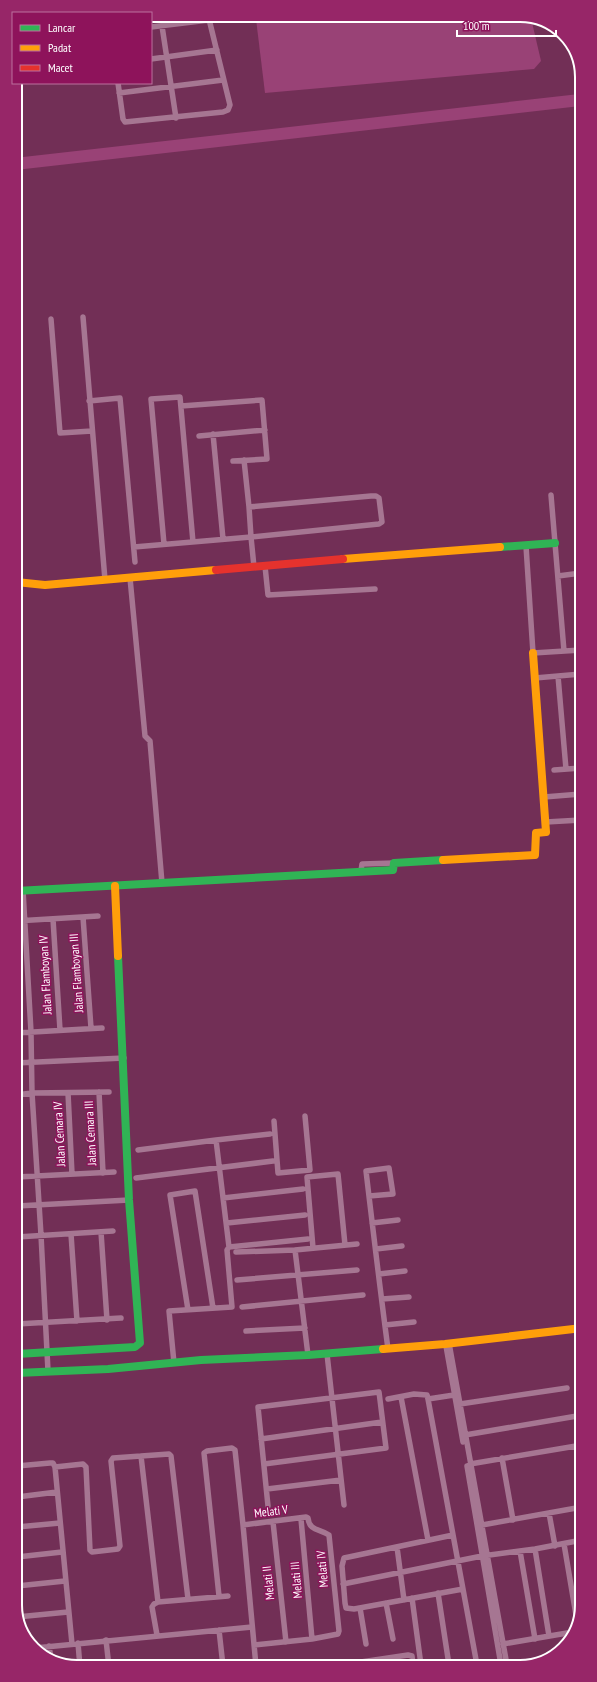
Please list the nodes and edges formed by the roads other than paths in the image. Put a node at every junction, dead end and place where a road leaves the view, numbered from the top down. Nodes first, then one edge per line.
1 (187, 22) edge
2 (209, 22) edge
3 (177, 24) joint
4 (162, 26) junction
5 (152, 27) edge
6 (217, 50) junction
7 (166, 57) junction
8 (152, 59) edge
9 (224, 80) junction
10 (118, 84) edge
11 (171, 88) junction
12 (119, 93) junction
13 (176, 118) junction
14 (83, 317) dead end
15 (50, 319) dead end
16 (89, 401) junction
17 (181, 406) junction
18 (265, 430) junction
19 (92, 431) junction
20 (213, 434) junction
21 (199, 436) dead end
22 (244, 460) junction
23 (233, 461) dead end
24 (551, 496) dead end
25 (249, 507) junction
26 (251, 537) junction
27 (223, 539) junction
28 (193, 542) junction
29 (555, 543) junction
30 (164, 544) junction
31 (526, 546) junction
32 (134, 547) junction
33 (135, 562) dead end
34 (264, 566) junction
35 (254, 567) junction
36 (575, 574) edge
37 (558, 576) junction
38 (130, 578) junction
39 (105, 580) junction
40 (22, 582) edge
41 (375, 589) dead end
42 (575, 650) edge
43 (564, 651) junction
44 (533, 653) junction
45 (575, 675) edge
46 (558, 676) junction
47 (535, 678) junction
48 (575, 768) edge
49 (566, 769) junction
50 (554, 770) dead end
51 (575, 794) edge
52 (544, 797) junction
53 (575, 820) edge
54 (546, 822) junction
55 (162, 883) junction
56 (115, 886) junction
57 (22, 890) edge
58 (22, 906) edge
59 (98, 916) dead end
60 (83, 917) junction
61 (53, 919) junction
62 (24, 921) junction
63 (91, 1028) junction
64 (102, 1028) dead end
65 (60, 1030) junction
66 (31, 1032) junction
67 (22, 1033) edge
68 (124, 1058) junction
69 (31, 1062) junction
70 (22, 1063) edge
71 (99, 1092) junction
72 (109, 1092) dead end
73 (32, 1093) junction
74 (68, 1093) junction
75 (22, 1094) edge
76 (305, 1116) dead end
77 (274, 1120) dead end
78 (270, 1134) dead end
79 (216, 1140) junction
80 (138, 1150) dead end
81 (273, 1161) dead end
82 (219, 1167) junction
83 (310, 1170) junction
84 (114, 1172) dead end
85 (103, 1173) junction
86 (72, 1174) junction
87 (37, 1175) junction
88 (22, 1176) edge
89 (307, 1177) junction
90 (136, 1178) dead end
91 (303, 1189) dead end
92 (369, 1196) junction
93 (223, 1198) junction
94 (130, 1200) junction
95 (39, 1205) junction
96 (22, 1206) edge
97 (305, 1215) dead end
98 (398, 1220) dead end
99 (227, 1223) junction
100 (372, 1223) junction
101 (113, 1231) dead end
102 (101, 1232) junction
103 (71, 1234) junction
104 (42, 1235) junction
105 (22, 1237) edge
106 (308, 1239) dead end
107 (357, 1244) dead end
108 (345, 1245) junction
109 (402, 1246) dead end
110 (229, 1248) junction
111 (313, 1248) junction
112 (376, 1249) junction
113 (295, 1250) junction
114 (236, 1252) dead end
115 (357, 1270) dead end
116 (406, 1271) dead end
117 (379, 1274) junction
118 (298, 1275) junction
119 (237, 1280) dead end
120 (364, 1295) dead end
121 (409, 1297) dead end
122 (382, 1299) junction
123 (302, 1302) junction
124 (242, 1307) dead end
125 (213, 1308) junction
126 (188, 1310) junction
127 (121, 1318) dead end
128 (107, 1320) junction
129 (77, 1321) junction
130 (45, 1322) junction
131 (414, 1322) dead end
132 (22, 1324) edge
133 (385, 1325) junction
134 (305, 1328) junction
135 (575, 1329) edge
136 (246, 1331) dead end
137 (447, 1343) junction
138 (388, 1348) junction
139 (47, 1353) junction
140 (22, 1354) edge
141 (327, 1354) junction
142 (308, 1355) junction
143 (174, 1363) junction
144 (451, 1366) junction
145 (48, 1371) junction
146 (22, 1374) edge
147 (567, 1388) dead end
148 (454, 1395) junction
149 (401, 1397) junction
150 (331, 1398) junction
151 (388, 1399) dead end
152 (428, 1399) junction
153 (460, 1404) junction
154 (575, 1416) edge
155 (382, 1422) junction
156 (335, 1429) junction
157 (465, 1435) junction
158 (261, 1439) junction
159 (575, 1447) edge
160 (338, 1455) junction
161 (141, 1456) junction
162 (502, 1458) junction
163 (264, 1464) junction
164 (470, 1464) junction
165 (22, 1466) edge
166 (54, 1467) junction
167 (341, 1480) junction
168 (267, 1489) junction
169 (56, 1492) junction
170 (22, 1496) edge
171 (344, 1505) dead end
172 (268, 1506) dead end
173 (575, 1508) edge
174 (549, 1514) junction
175 (301, 1518) junction
176 (513, 1520) junction
177 (273, 1522) junction
178 (60, 1523) junction
179 (243, 1525) junction
180 (482, 1525) junction
181 (22, 1527) edge
182 (453, 1535) junction
183 (428, 1540) junction
184 (575, 1542) edge
185 (564, 1544) junction
186 (555, 1546) junction
187 (397, 1547) junction
188 (535, 1549) junction
189 (520, 1551) junction
190 (62, 1552) junction
191 (484, 1555) junction
192 (22, 1556) edge
193 (458, 1560) junction
194 (400, 1572) junction
195 (65, 1582) junction
196 (343, 1584) junction
197 (22, 1586) edge
198 (463, 1589) junction
199 (438, 1593) junction
200 (219, 1596) junction
201 (228, 1596) dead end
202 (412, 1598) junction
203 (188, 1599) junction
204 (404, 1600) junction
205 (158, 1602) junction
206 (386, 1603) junction
207 (360, 1608) junction
208 (68, 1612) junction
209 (575, 1613) edge
210 (23, 1616) edge
211 (252, 1627) junction
212 (219, 1630) junction
213 (567, 1633) edge
214 (156, 1635) junction
215 (549, 1636) junction
216 (312, 1639) junction
217 (393, 1639) dead end
218 (535, 1639) junction
219 (106, 1640) junction
220 (286, 1642) junction
221 (75, 1643) junction
222 (366, 1644) dead end
223 (503, 1644) junction
224 (254, 1645) junction
225 (50, 1646) junction
226 (42, 1647) edge
227 (51, 1653) edge
228 (79, 1660) edge
229 (108, 1660) edge
230 (222, 1660) edge
231 (255, 1660) edge
232 (374, 1660) edge
233 (413, 1660) edge
234 (420, 1660) edge
235 (448, 1660) edge
236 (476, 1660) edge
237 (500, 1660) edge
238 (506, 1660) edge

1 - 3 street
2 - 6 street
3 - 4 street
4 - 5 street
4 - 7 street
6 - 7 street
6 - 9 street
7 - 8 street
7 - 11 street
9 - 11 street
9 - 13 street
10 - 12 street
11 - 12 street
11 - 13 street
12 - 13 street
14 - 16 street
15 - 19 street
16 - 19 street
16 - 32 street
17 - 18 street
17 - 28 street
17 - 30 street
18 - 20 street
18 - 22 street
19 - 39 street
20 - 21 street
20 - 27 street
22 - 23 street
22 - 25 street
24 - 29 street
25 - 26 street
25 - 26 street
26 - 27 street
26 - 35 street
27 - 28 street
28 - 30 street
29 - 31 street
29 - 37 street
30 - 32 street
31 - 34 street
31 - 44 street
32 - 33 street
34 - 35 street
34 - 41 street
35 - 38 street
36 - 37 street
37 - 43 street
38 - 39 street
38 - 55 street
39 - 40 street
42 - 43 street
43 - 44 street
44 - 47 street
45 - 46 street
46 - 47 street
46 - 49 street
47 - 52 street
48 - 49 street
49 - 50 street
51 - 52 street
52 - 54 street
53 - 54 street
54 - 55 street
55 - 56 street
56 - 57 street
56 - 68 street
58 - 62 street
59 - 60 street
60 - 61 street
60 - 63 street, Jalan Flamboyan III
61 - 62 street
61 - 65 street, Jalan Flamboyan IV
62 - 66 street
63 - 64 street
63 - 65 street
65 - 66 street
66 - 67 street
66 - 69 street
68 - 69 street
68 - 94 street
69 - 70 street
69 - 73 street
71 - 72 street
71 - 74 street
71 - 85 street, Jalan Cemara III
73 - 74 street
73 - 75 street
73 - 87 street
74 - 86 street, Jalan Cemara IV
76 - 83 street
77 - 83 street
78 - 79 street
79 - 80 street
79 - 82 street
81 - 82 street
82 - 90 street
82 - 93 street
83 - 89 street
84 - 85 street
85 - 86 street
86 - 87 street
87 - 88 street
87 - 95 street
89 - 108 street
89 - 111 street
91 - 93 street
92 - 92 street
92 - 100 street
93 - 99 street
94 - 95 street
94 - 139 street
95 - 96 street
95 - 104 street
97 - 99 street
98 - 100 street
99 - 110 street
100 - 112 street
101 - 102 street
102 - 103 street
102 - 128 street
103 - 104 street
103 - 129 street
104 - 105 street
104 - 130 street
106 - 110 street
107 - 108 street
108 - 111 street
109 - 112 street
110 - 125 street
111 - 113 street
112 - 117 street
113 - 114 street
113 - 118 street
115 - 118 street
116 - 117 street
117 - 122 street
118 - 119 street
118 - 123 street
120 - 123 street
121 - 122 street
122 - 133 street
123 - 124 street
123 - 134 street
125 - 126 street
125 - 126 street
126 - 143 street
127 - 128 street
128 - 129 street
129 - 130 street
130 - 132 street
130 - 139 street
131 - 133 street
133 - 138 street
134 - 136 street
134 - 142 street
135 - 137 street
137 - 138 street
137 - 144 street
138 - 141 street
139 - 140 street
139 - 145 street
141 - 142 street
141 - 150 street
142 - 143 street
143 - 145 street
144 - 148 street
144 - 153 street
145 - 146 street
147 - 153 street
148 - 152 street
148 - 191 street
149 - 151 street
149 - 152 street
149 - 183 street
150 - 155 street
150 - 156 street
150 - 158 street
152 - 182 street
153 - 157 street
154 - 157 street
155 - 156 street
155 - 160 street
156 - 158 street
156 - 160 street
157 - 164 street
158 - 163 street
159 - 162 street
160 - 163 street
160 - 167 street
161 - 166 street
161 - 203 street
161 - 205 street
162 - 164 street
162 - 176 street
163 - 168 street
164 - 180 street
165 - 166 street
166 - 169 street
167 - 168 street
167 - 171 street
168 - 172 street
169 - 170 street
169 - 178 street
173 - 174 street
174 - 176 street
174 - 186 street
175 - 177 street, Melati V
175 - 216 street, Melati III
175 - 216 street, Melati IV
176 - 180 street
177 - 179 street, Melati V
177 - 220 street, Melati II
178 - 181 street
178 - 190 street
179 - 200 street
179 - 211 street
180 - 191 street
182 - 183 street
182 - 193 street
183 - 187 street
184 - 185 street
185 - 186 street
185 - 209 street
186 - 188 street
187 - 194 street
187 - 196 street
188 - 189 street
188 - 215 street
189 - 191 street
189 - 218 street
190 - 192 street
190 - 195 street
191 - 193 street
191 - 223 street
191 - 237 street
193 - 194 street
193 - 198 street
194 - 196 street
194 - 204 street
195 - 197 street
195 - 208 street
196 - 207 street
198 - 199 street
198 - 236 street
199 - 202 street
199 - 235 street
200 - 201 street
200 - 203 street
202 - 204 street
202 - 234 street
203 - 205 street
204 - 206 street
205 - 214 street
206 - 207 street
206 - 217 street
207 - 222 street
208 - 210 street
208 - 221 street
211 - 212 street
211 - 224 street
212 - 214 street
212 - 230 street
213 - 215 street
214 - 219 street
215 - 218 street
216 - 220 street
218 - 223 street
219 - 221 street
219 - 229 street
220 - 224 street
221 - 225 street
221 - 228 street
223 - 238 street
224 - 231 street
225 - 226 street
225 - 227 street
232 - 233 street

